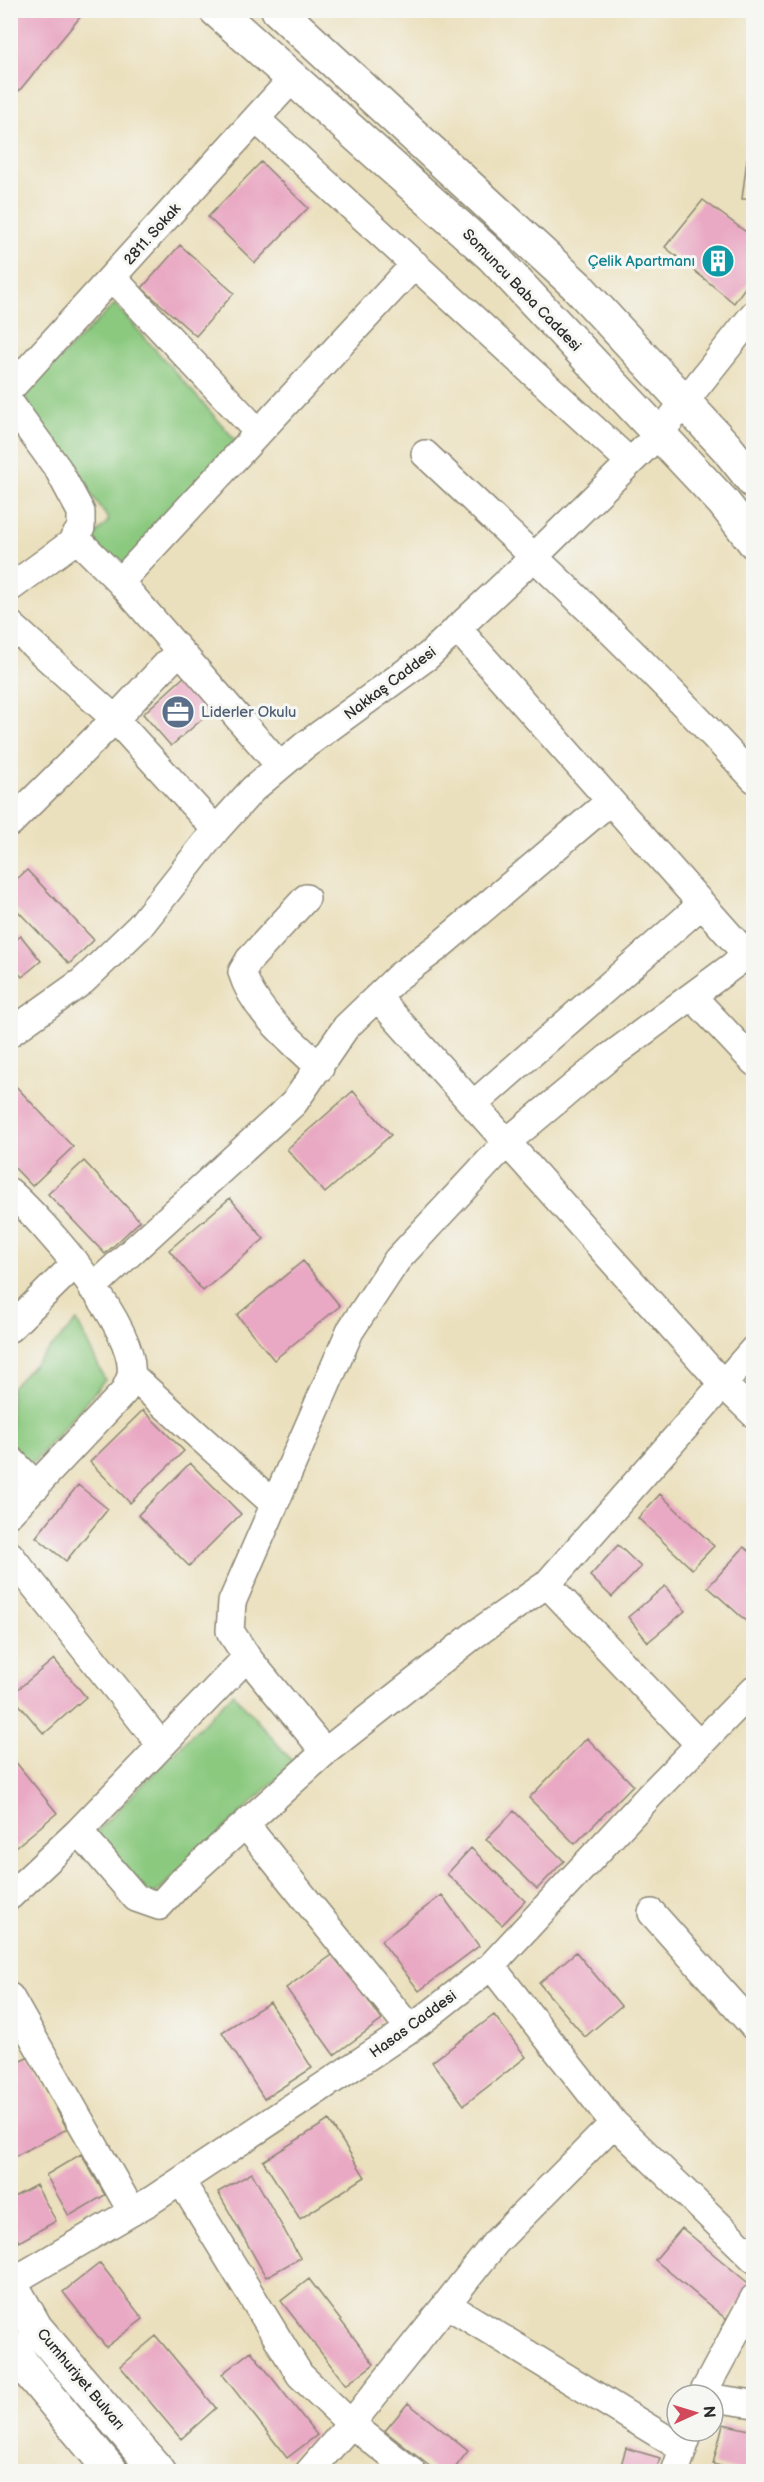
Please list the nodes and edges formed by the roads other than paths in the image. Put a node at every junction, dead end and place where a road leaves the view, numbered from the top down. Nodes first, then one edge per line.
1 (216, 10) edge
2 (278, 10) edge
3 (292, 78) junction
4 (256, 118) junction
5 (415, 264) junction
6 (112, 277) junction
7 (748, 333) edge
8 (10, 388) edge
9 (10, 403) edge
10 (685, 403) junction
11 (258, 432) junction
12 (659, 434) junction
13 (424, 454) dead end
14 (630, 462) junction
15 (753, 482) edge
16 (75, 537) junction
17 (753, 542) edge
18 (535, 556) junction
19 (120, 582) junction
20 (10, 588) edge
21 (10, 624) edge
22 (457, 628) junction
23 (179, 651) junction
24 (115, 719) junction
25 (280, 766) junction
26 (753, 779) edge
27 (610, 801) junction
28 (10, 823) edge
29 (216, 830) junction
30 (306, 898) dead end
31 (702, 904) junction
32 (750, 953) edge
33 (692, 996) junction
34 (376, 997) junction
35 (10, 1033) edge
36 (753, 1062) edge
37 (320, 1068) junction
38 (474, 1104) junction
39 (508, 1141) junction
40 (10, 1192) edge
41 (76, 1263) junction
42 (93, 1288) junction
43 (10, 1328) edge
44 (753, 1349) edge
45 (131, 1375) junction
46 (722, 1383) junction
47 (753, 1414) edge
48 (10, 1459) edge
49 (37, 1486) junction
50 (274, 1504) junction
51 (10, 1513) edge
52 (10, 1555) edge
53 (547, 1584) junction
54 (247, 1657) junction
55 (753, 1689) edge
56 (699, 1744) junction
57 (162, 1745) junction
58 (325, 1752) junction
59 (245, 1824) junction
60 (79, 1831) junction
61 (10, 1896) edge
62 (652, 1913) dead end
63 (491, 1966) junction
64 (10, 1997) edge
65 (753, 2027) edge
66 (410, 2029) junction
67 (614, 2122) junction
68 (181, 2181) junction
69 (132, 2212) junction
70 (753, 2259) edge
71 (11, 2282) edge
72 (753, 2298) edge
73 (446, 2304) junction
74 (10, 2346) edge
75 (708, 2383) edge
76 (725, 2400) edge
77 (753, 2404) edge
78 (351, 2424) junction
79 (683, 2451) edge
80 (112, 2472) edge
81 (159, 2472) edge
82 (309, 2472) edge
83 (412, 2472) edge

1 - 3 main road, Somuncu Baba Caddesi
2 - 10 main road
3 - 4 street, 2811. Sokak
3 - 12 main road, Somuncu Baba Caddesi
4 - 5 street
4 - 6 street, 2811. Sokak
5 - 11 street
5 - 14 street
6 - 8 street, 2811. Sokak
6 - 11 street
7 - 10 street, Nakkaş Caddesi
9 - 16 street
10 - 12 street, Nakkaş Caddesi
10 - 15 main road
11 - 19 street
12 - 14 street, Nakkaş Caddesi
12 - 17 main road, Somuncu Baba Caddesi
13 - 18 street
14 - 18 street, Nakkaş Caddesi
16 - 19 street
16 - 20 street
18 - 22 street, Nakkaş Caddesi
18 - 26 street
19 - 23 street
21 - 24 street
22 - 25 street, Nakkaş Caddesi
22 - 27 street
23 - 24 street
23 - 25 street
24 - 28 street
24 - 29 street
25 - 29 street, Nakkaş Caddesi
27 - 31 street
27 - 34 street
29 - 35 street, Nakkaş Caddesi
30 - 37 street
31 - 32 street
31 - 38 street
32 - 33 street
33 - 36 street
33 - 39 street
34 - 37 street
34 - 38 street
37 - 42 street
38 - 39 street
39 - 46 street
39 - 50 street
40 - 41 street
41 - 42 street
41 - 43 street
42 - 45 street
44 - 46 street
45 - 49 street
45 - 50 street
46 - 47 street
46 - 53 street
48 - 49 street
49 - 51 street
50 - 54 street
52 - 57 street
53 - 56 street
53 - 58 street
54 - 57 street
54 - 58 street
55 - 56 street, Hasas Caddesi
56 - 63 street, Hasas Caddesi
57 - 60 street
58 - 59 street
59 - 60 street
59 - 66 street
60 - 61 street
62 - 65 street
63 - 66 street, Hasas Caddesi
63 - 67 street
64 - 69 street
66 - 68 street, Hasas Caddesi
67 - 70 street
67 - 73 street
68 - 69 street, Hasas Caddesi
68 - 78 street
69 - 71 street, Hasas Caddesi
71 - 81 main road, Cumhuriyet Bulvarı
72 - 75 street
73 - 78 street
73 - 79 street
74 - 80 main road
76 - 77 street
78 - 82 street
78 - 83 street

